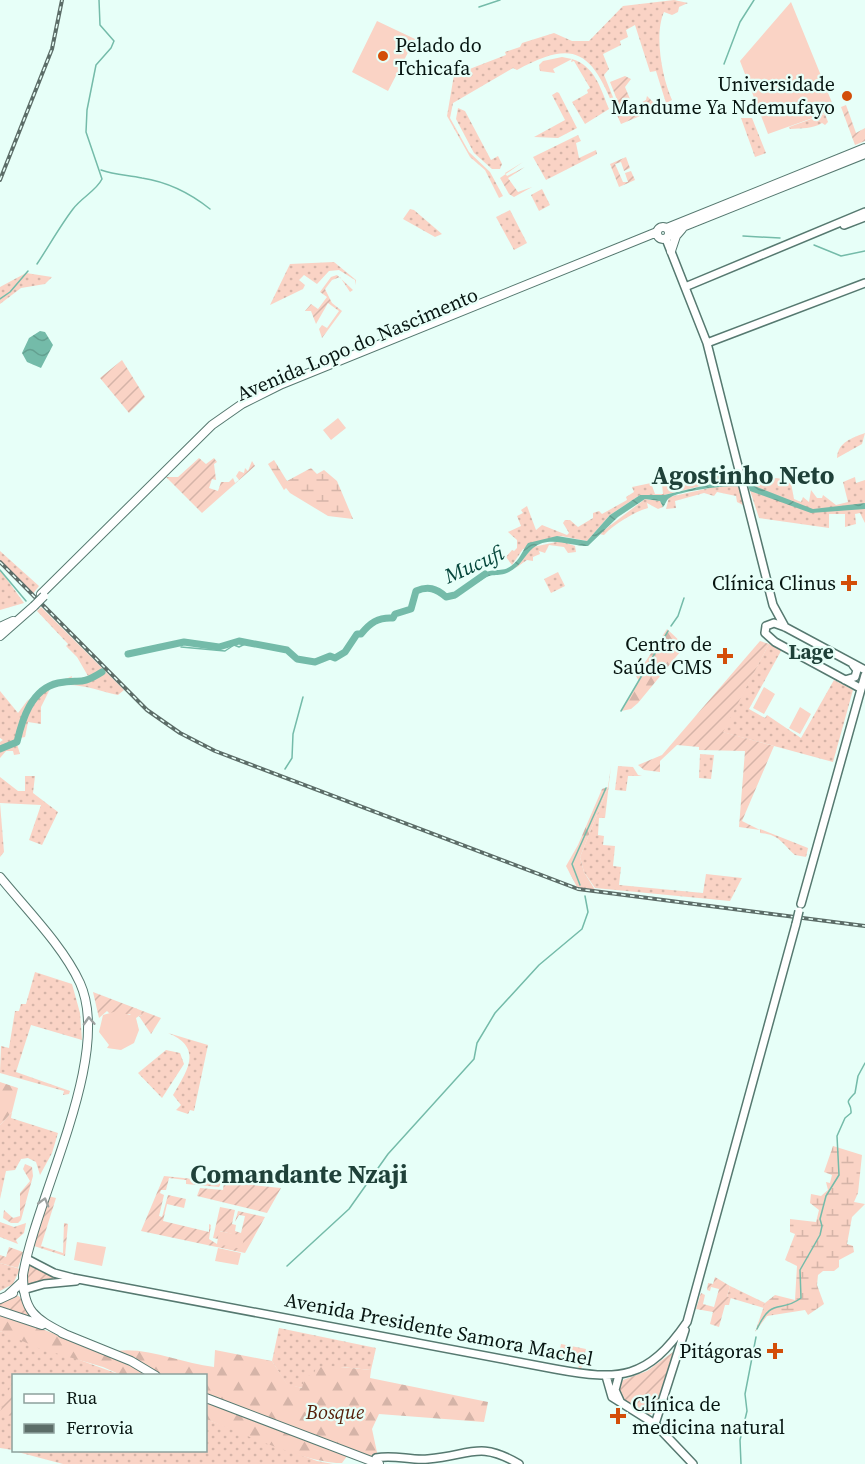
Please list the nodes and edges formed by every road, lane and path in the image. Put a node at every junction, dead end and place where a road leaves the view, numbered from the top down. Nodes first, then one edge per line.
1 (865, 148) edge
2 (865, 154) edge
3 (865, 212) edge
4 (865, 217) edge
5 (687, 226) junction
6 (664, 234) junction
7 (671, 251) junction
8 (730, 269) junction
9 (865, 283) edge
10 (686, 287) junction
11 (707, 343) junction
12 (32, 605) junction
13 (773, 605) junction
14 (0, 625) edge
15 (766, 626) junction
16 (785, 627) junction
17 (0, 636) edge
18 (775, 642) junction
19 (851, 663) junction
20 (864, 672) edge
21 (844, 680) junction
22 (860, 688) junction
23 (0, 877) edge
24 (27, 1259) junction
25 (23, 1275) junction
26 (93, 1281) junction
27 (23, 1290) junction
28 (4, 1297) edge
29 (0, 1311) edge
30 (687, 1322) junction
31 (65, 1334) junction
32 (153, 1374) edge
33 (619, 1375) junction
34 (606, 1376) junction
35 (207, 1398) edge
36 (620, 1401) junction
37 (655, 1424) junction
38 (377, 1461) edge
39 (519, 1464) edge
40 (693, 1464) edge

1 - 6 main road
2 - 5 main road
3 - 8 main road
4 - 8 main road
5 - 6 main road
5 - 7 main road
6 - 7 main road
6 - 12 main road, Avenida Lopo do Nascimento, bridge
7 - 10 main road
8 - 10 main road
9 - 11 main road
10 - 11 main road
11 - 13 main road
12 - 14 main road, Avenida Lopo do Nascimento
12 - 17 main road, Avenida Lopo do Nascimento
13 - 15 main road
13 - 16 main road
15 - 16 main road
15 - 18 main road
16 - 18 main road
16 - 19 main road
18 - 21 main road
19 - 20 main road
19 - 21 main road
20 - 22 main road, Avenida Presidente Samora Machel
21 - 22 main road
22 - 30 main road, Avenida Presidente Samora Machel, bridge
24 -> 23 main road
24 - 25 main road
24 - 26 main road, Avenida Presidente Samora Machel
25 - 27 main road
25 - 28 main road
26 - 27 main road, Avenida Presidente Samora Machel
26 - 34 main road, Avenida Presidente Samora Machel
27 - 28 main road
27 - 31 main road
29 - 31 main road
30 - 33 main road, Avenida Presidente Samora Machel
30 - 37 main road
31 - 32 main road
33 - 34 main road, Avenida Presidente Samora Machel
33 - 36 main road
34 - 36 main road
35 - 38 main road
36 - 37 main road
37 - 40 main road
38 - 39 main road

